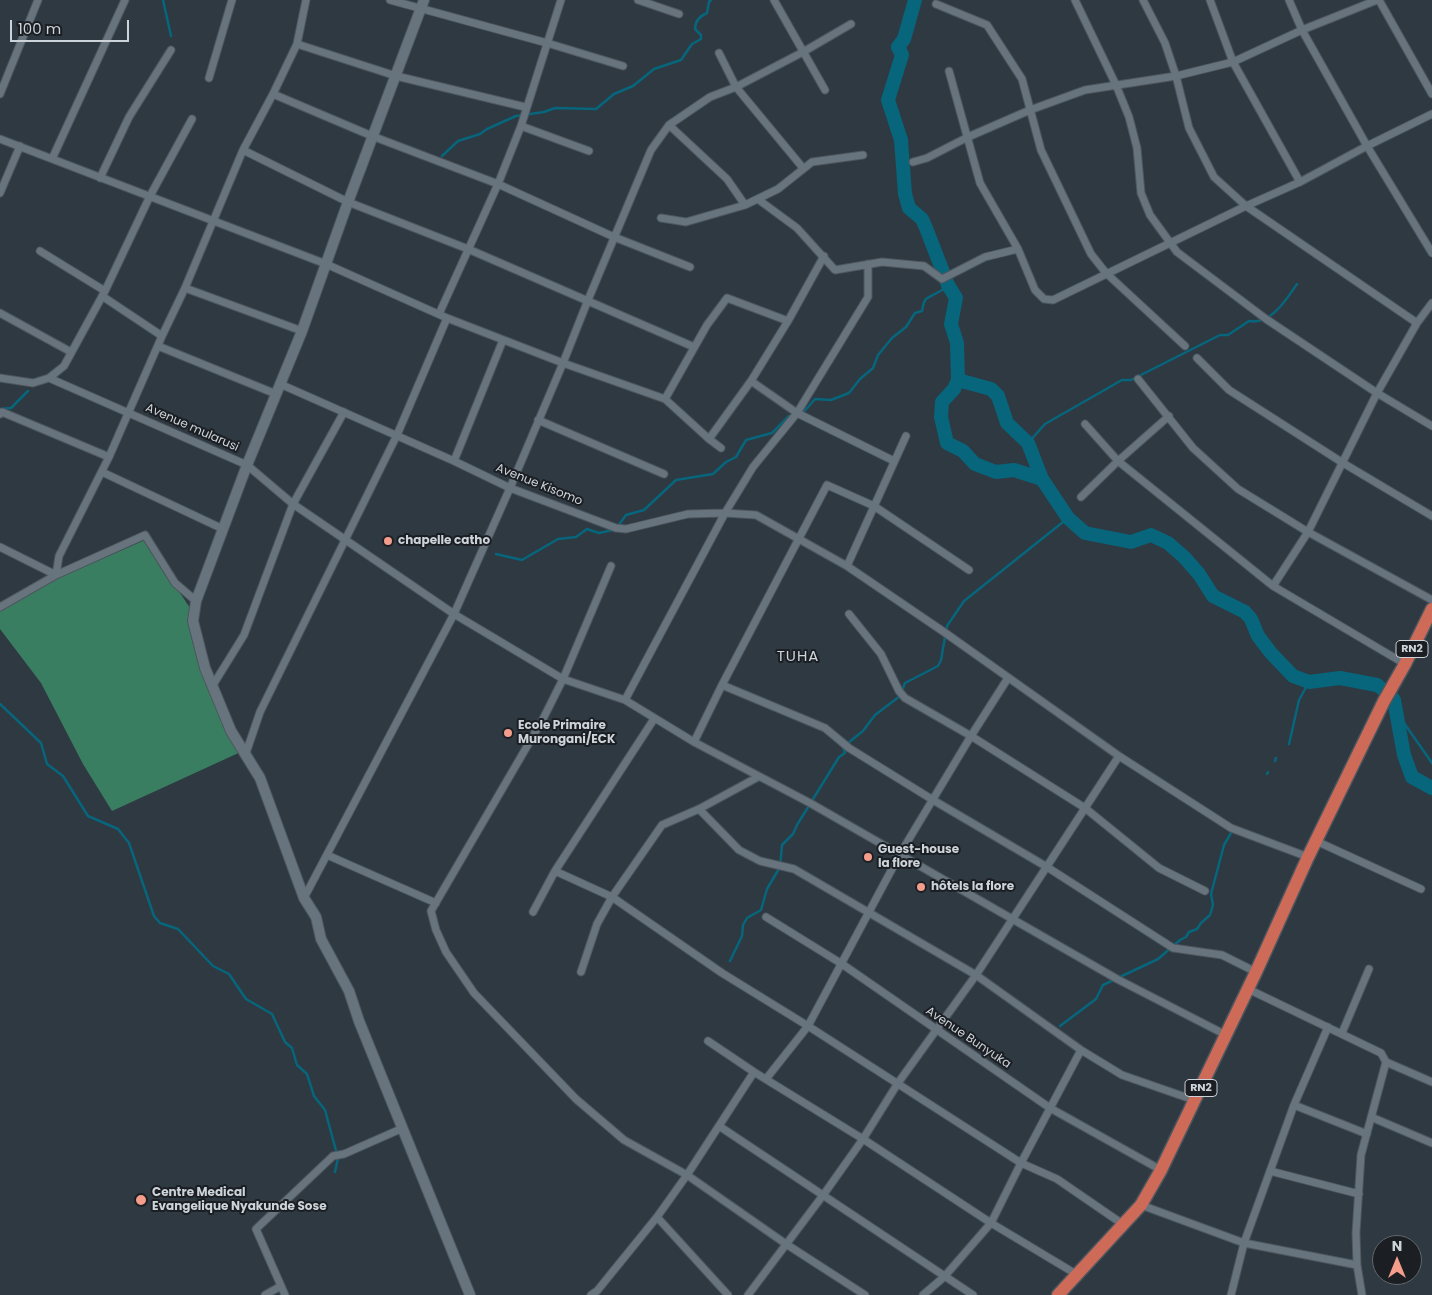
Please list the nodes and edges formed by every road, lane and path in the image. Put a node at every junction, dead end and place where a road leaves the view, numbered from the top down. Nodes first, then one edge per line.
1 (38, 0) edge
2 (125, 0) edge
3 (232, 0) edge
4 (306, 0) edge
5 (390, 0) edge
6 (561, 0) edge
7 (638, 0) edge
8 (774, 0) edge
9 (1075, 0) edge
10 (1143, 0) edge
11 (1210, 0) edge
12 (1288, 0) edge
13 (1378, 0) edge
14 (936, 4) dead end
15 (423, 5) edge
16 (679, 14) dead end
17 (851, 24) dead end
18 (1302, 30) junction
19 (547, 43) junction
20 (297, 44) junction
21 (171, 50) dead end
22 (803, 52) junction
23 (719, 53) dead end
24 (1233, 62) junction
25 (623, 66) dead end
26 (948, 71) dead end
27 (396, 76) junction
28 (1176, 76) junction
29 (209, 78) dead end
30 (1116, 86) junction
31 (736, 87) junction
32 (825, 90) dead end
33 (0, 94) edge
34 (273, 94) junction
35 (1432, 94) edge
36 (525, 108) junction
37 (1030, 110) junction
38 (1432, 114) edge
39 (192, 118) dead end
40 (669, 125) junction
41 (520, 126) junction
42 (372, 136) junction
43 (968, 137) junction
44 (0, 139) edge
45 (20, 146) junction
46 (1367, 146) junction
47 (243, 150) junction
48 (589, 151) dead end
49 (863, 155) dead end
50 (52, 159) junction
51 (914, 162) dead end
52 (803, 168) junction
53 (100, 178) junction
54 (1300, 182) junction
55 (498, 184) junction
56 (0, 193) edge
57 (150, 196) junction
58 (758, 200) junction
59 (348, 202) junction
60 (745, 205) junction
61 (1246, 206) junction
62 (661, 218) dead end
63 (212, 220) junction
64 (614, 237) junction
65 (1170, 242) junction
66 (468, 249) junction
67 (1018, 249) junction
68 (40, 251) dead end
69 (1432, 253) edge
70 (824, 256) junction
71 (326, 264) junction
72 (868, 264) junction
73 (690, 267) dead end
74 (1106, 274) junction
75 (185, 288) junction
76 (104, 294) junction
77 (588, 300) junction
78 (1432, 303) edge
79 (0, 313) edge
80 (439, 314) junction
81 (447, 318) junction
82 (788, 321) junction
83 (1417, 323) junction
84 (302, 331) junction
85 (162, 336) junction
86 (503, 340) junction
87 (158, 346) junction
88 (1185, 346) dead end
89 (694, 347) junction
90 (71, 352) junction
91 (1197, 358) dead end
92 (563, 363) junction
93 (0, 378) edge
94 (49, 378) junction
95 (1138, 379) dead end
96 (751, 381) junction
97 (278, 389) junction
98 (1377, 393) junction
99 (665, 399) junction
100 (128, 411) junction
101 (344, 412) junction
102 (797, 412) junction
103 (0, 414) edge
104 (1169, 416) junction
105 (538, 420) junction
106 (1085, 424) dead end
107 (1432, 426) edge
108 (397, 435) junction
109 (906, 436) dead end
110 (709, 439) junction
111 (721, 448) dead end
112 (109, 457) junction
113 (454, 461) junction
114 (894, 461) junction
115 (1118, 461) junction
116 (1343, 463) junction
117 (247, 465) junction
118 (102, 472) junction
119 (664, 474) dead end
120 (510, 488) junction
121 (1081, 497) dead end
122 (293, 504) junction
123 (874, 506) junction
124 (725, 513) junction
125 (1432, 516) edge
126 (223, 529) junction
127 (1308, 532) junction
128 (799, 538) junction
129 (346, 540) junction
130 (0, 547) edge
131 (611, 566) dead end
132 (847, 566) junction
133 (969, 570) dead end
134 (56, 575) junction
135 (1273, 586) junction
136 (1432, 600) edge
137 (196, 601) junction
138 (0, 607) edge
139 (1432, 609) edge
140 (454, 614) junction
141 (849, 614) dead end
142 (1405, 664) junction
143 (1008, 678) junction
144 (563, 679) junction
145 (213, 685) junction
146 (722, 685) junction
147 (625, 700) junction
148 (654, 718) junction
149 (971, 736) junction
150 (694, 742) junction
151 (246, 753) junction
152 (1119, 756) junction
153 (758, 777) junction
154 (933, 800) junction
155 (1085, 808) junction
156 (699, 809) junction
157 (1316, 841) junction
158 (327, 854) junction
159 (900, 854) junction
160 (1308, 857) junction
161 (1048, 867) junction
162 (554, 871) junction
163 (1421, 889) dead end
164 (1205, 891) dead end
165 (612, 897) junction
166 (304, 898) junction
167 (436, 903) junction
168 (533, 912) dead end
169 (869, 913) junction
170 (766, 917) dead end
171 (1013, 918) junction
172 (842, 964) junction
173 (1369, 969) dead end
174 (581, 972) dead end
175 (1256, 972) junction
176 (976, 975) junction
177 (1248, 988) junction
178 (808, 1026) junction
179 (1328, 1027) junction
180 (936, 1030) junction
181 (1342, 1033) junction
182 (1226, 1035) junction
183 (708, 1041) dead end
184 (1081, 1050) junction
185 (1386, 1062) junction
186 (754, 1072) junction
187 (766, 1079) junction
188 (1432, 1082) edge
189 (898, 1084) junction
190 (1194, 1100) junction
191 (1294, 1104) junction
192 (1050, 1108) junction
193 (1371, 1117) junction
194 (719, 1126) junction
195 (403, 1128) junction
196 (1366, 1134) junction
197 (863, 1139) junction
198 (1432, 1143) edge
199 (1020, 1163) junction
200 (1161, 1170) junction
201 (1270, 1171) junction
202 (687, 1175) junction
203 (824, 1194) junction
204 (1359, 1194) junction
205 (1141, 1205) junction
206 (657, 1217) junction
207 (991, 1223) junction
208 (1124, 1225) junction
209 (1244, 1243) junction
210 (786, 1244) junction
211 (1357, 1265) junction
212 (1076, 1274) junction
213 (944, 1277) junction
214 (281, 1286) junction
215 (597, 1294) edge
216 (265, 1295) edge
217 (285, 1295) edge
218 (470, 1295) edge
219 (728, 1295) edge
220 (748, 1295) edge
221 (865, 1295) edge
222 (923, 1295) edge
223 (973, 1295) edge
224 (1058, 1295) edge
225 (1231, 1295) edge
226 (1362, 1295) edge

1 - 33 street
2 - 50 street
3 - 29 street
4 - 20 street
5 - 15 street
6 - 19 street
7 - 16 street
8 - 22 street
9 - 30 street
10 - 28 street
11 - 24 street
12 - 18 street
13 - 18 street
13 - 35 street
14 - 37 street
15 - 19 street
15 - 27 street
17 - 22 street
18 - 24 street
18 - 46 street
19 - 25 street
19 - 36 street
20 - 27 street
20 - 34 street
21 - 53 street
22 - 31 street
22 - 32 street
23 - 31 street
24 - 28 street
24 - 54 street
26 - 43 street
27 - 36 street
27 - 42 street
28 - 30 street
28 - 61 street
30 - 37 street
30 - 65 street
31 - 40 street
31 - 52 street
34 - 42 street
34 - 47 street
36 - 41 street
37 - 43 street
37 - 74 street
38 - 46 street
39 - 57 street
40 - 60 street
40 - 64 street
41 - 48 street
41 - 55 street
42 - 55 street
42 - 59 street
43 - 51 street
43 - 67 street
44 - 45 street
45 - 50 street
45 - 56 street
46 - 54 street
46 - 69 street
47 - 59 street
47 - 63 street
49 - 52 street
50 - 53 street
52 - 58 street
53 - 57 street
54 - 61 street
55 - 64 street
55 - 66 street
57 - 63 street
57 - 76 street
58 - 60 street
58 - 70 street
59 - 66 street
59 - 71 street
60 - 62 street
61 - 65 street
61 - 83 street
63 - 71 street
63 - 75 street
64 - 73 street
64 - 77 street
65 - 74 street
65 - 98 street
66 - 77 street
66 - 80 street
67 - 72 street
67 - 74 street
68 - 76 street
70 - 72 street
70 - 82 street
71 - 80 street
71 - 84 street
72 - 102 street
74 - 88 street
75 - 84 street
75 - 85 street
76 - 85 street
76 - 90 street
77 - 89 street
77 - 92 street
78 - 83 street
79 - 90 street
80 - 81 street
81 - 86 street
81 - 108 street
82 - 89 street
82 - 96 street
83 - 98 street
84 - 97 street
85 - 87 street
86 - 92 street
86 - 113 street
87 - 97 street, Avenue Kisomo
87 - 100 street
89 - 99 street
90 - 94 street
91 - 116 street
92 - 99 street
92 - 105 street
93 - 94 street
94 - 100 street, Avenue mularusi
95 - 104 street
96 - 102 street
96 - 110 street
97 - 101 street, Avenue Kisomo
97 - 117 street
98 - 107 street
98 - 116 street
99 - 110 street
100 - 112 street
100 - 117 street, Avenue mularusi
101 - 108 street, Avenue Kisomo
101 - 122 street
102 - 114 street
102 - 124 street
103 - 112 street
104 - 115 street
104 - 127 street
105 - 119 street
105 - 120 street
106 - 115 street
108 - 113 street, Avenue Kisomo
108 - 129 street
109 - 114 street
110 - 111 street
112 - 118 street
113 - 120 street, Avenue Kisomo
114 - 123 street
115 - 121 street
115 - 135 street
116 - 125 street
116 - 127 street
117 - 122 street, Avenue mularusi
117 - 126 street
118 - 126 street
118 - 134 street
120 - 124 street, Avenue Kisomo
120 - 140 street
122 - 129 street, Avenue mularusi
122 - 145 street
123 - 128 street
123 - 132 street
123 - 133 street
124 - 128 street, Avenue Kisomo
124 - 147 street
126 - 137 street
127 - 135 street
127 - 136 street
128 - 132 street, Avenue Kisomo
128 - 146 street
129 - 140 street, Avenue mularusi
129 - 151 street
130 - 134 street
131 - 144 street
132 - 143 street, Avenue Kisomo
134 - 137 street
134 - 138 street
135 - 142 street
137 - 145 street
139 - 142 highway, RN2
140 - 144 street, Avenue mularusi
140 - 158 street
141 - 149 street
142 - 157 highway, RN2
143 - 149 street
143 - 152 street, Avenue Kisomo
144 - 147 street, Avenue mularusi
144 - 167 street
145 - 151 street
146 - 150 street
146 - 154 street
147 - 148 street, Avenue mularusi
148 - 150 street, Avenue mularusi
148 - 162 street
149 - 154 street
149 - 155 street
150 - 153 street, Avenue mularusi
151 - 166 street
152 - 155 street
152 - 160 street, Avenue Kisomo
153 - 156 street
153 - 159 street, Avenue mularusi
154 - 159 street
154 - 161 street
155 - 161 street
155 - 164 street
156 - 165 street
156 - 169 street
157 - 160 highway, RN2
157 - 163 street
158 - 166 street
158 - 167 street
159 - 169 street
159 - 171 street, Avenue mularusi
160 - 175 highway, RN2
161 - 171 street
161 - 175 street
162 - 165 street
162 - 168 street
165 - 174 street
165 - 178 street
166 - 195 street
167 - 202 street
169 - 172 street
169 - 176 street
170 - 172 street, Avenue Bunyuka
171 - 176 street
171 - 182 street, Avenue mularusi
172 - 178 street
172 - 180 street, Avenue Bunyuka
173 - 181 street
175 - 177 highway, RN2
176 - 180 street
176 - 184 street
177 - 179 street
177 - 182 highway, RN2
178 - 187 street
178 - 189 street
179 - 181 street
179 - 191 street
180 - 189 street
180 - 192 street, Avenue Bunyuka
181 - 185 street
182 - 190 highway, RN2
183 - 186 street
184 - 190 street
184 - 192 street
185 - 188 street
185 - 193 street
186 - 187 street
186 - 194 street
187 - 197 street
189 - 197 street
189 - 199 street
190 - 200 highway, RN2
191 - 196 street
191 - 201 street
192 - 199 street
192 - 200 street, Avenue Bunyuka
193 - 196 street
193 - 198 street
194 - 202 street
194 - 203 street
195 - 214 street
195 - 218 street
196 - 204 street
197 - 203 street
197 - 207 street
199 - 207 street
199 - 208 street
200 - 205 highway, RN2
201 - 204 street
201 - 209 street
202 - 206 street
202 - 210 street
203 - 210 street
203 - 213 street
204 - 211 street
205 - 208 highway, RN2
205 - 209 street
206 - 215 street
206 - 219 street
207 - 212 street
207 - 213 street
208 - 212 highway, RN2
209 - 211 street
209 - 225 street
210 - 220 street
210 - 221 street
211 - 226 street
212 - 224 highway, RN2
213 - 222 street
213 - 223 street
214 - 216 street
214 - 217 street

